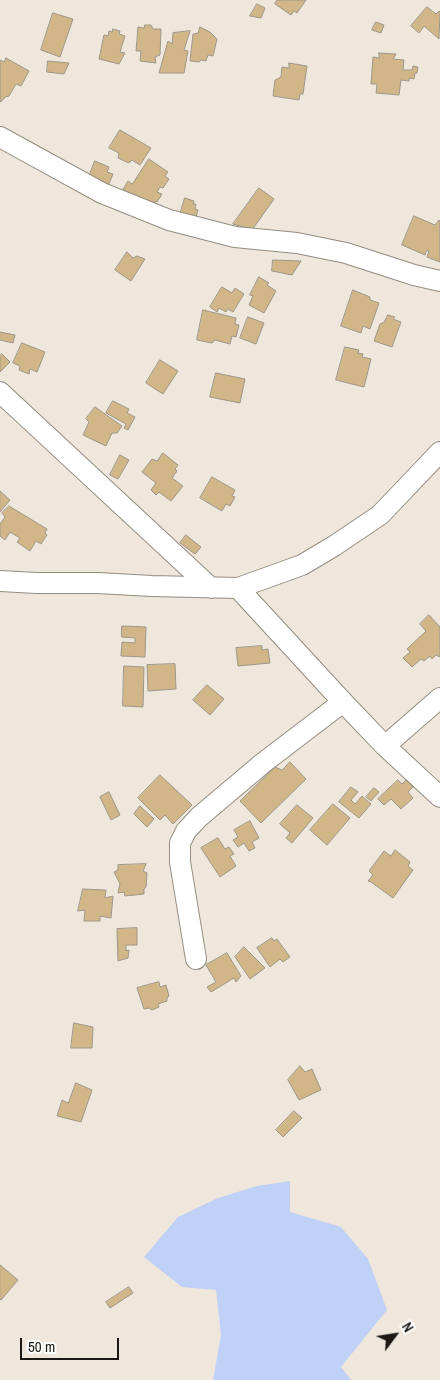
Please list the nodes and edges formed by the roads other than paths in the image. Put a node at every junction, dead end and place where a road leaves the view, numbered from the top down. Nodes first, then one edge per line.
1 (0, 137) edge
2 (440, 281) edge
3 (0, 392) edge
4 (440, 452) edge
5 (0, 581) edge
6 (211, 588) junction
7 (238, 588) junction
8 (440, 698) edge
9 (343, 702) junction
10 (385, 746) junction
11 (440, 797) edge
12 (196, 959) dead end

1 - 2 street
3 - 6 street
4 - 7 street
5 - 6 street
6 - 7 street
7 - 9 street
8 - 10 street
9 - 10 street
9 - 12 street
10 - 11 street

